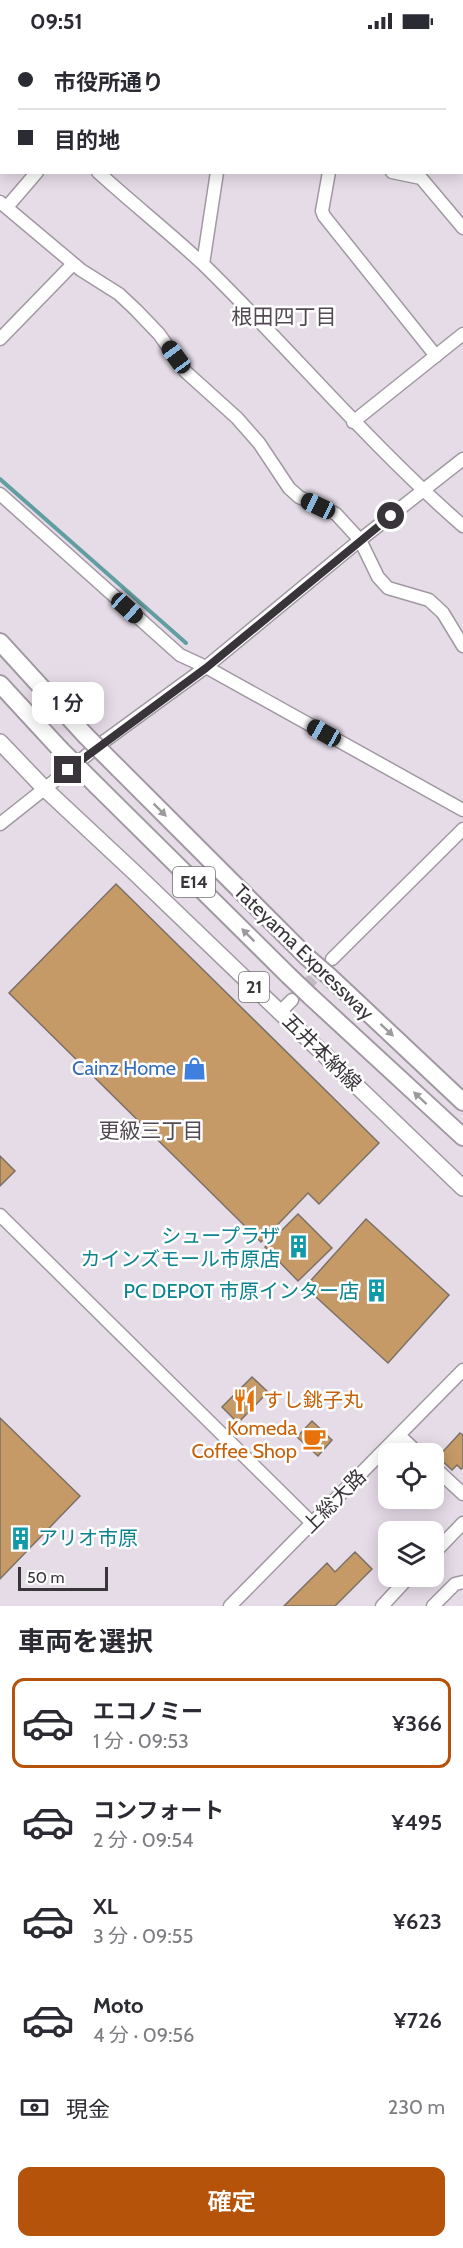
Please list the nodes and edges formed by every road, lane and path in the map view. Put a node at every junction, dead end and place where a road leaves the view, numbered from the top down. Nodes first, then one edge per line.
1 (35, 174) edge
2 (100, 174) edge
3 (217, 174) edge
4 (329, 174) edge
5 (421, 175) edge
6 (4, 205) edge
7 (463, 228) edge
8 (73, 264) junction
9 (203, 264) junction
10 (463, 334) edge
11 (0, 339) edge
12 (436, 356) junction
13 (353, 422) junction
14 (463, 459) edge
15 (423, 491) junction
16 (0, 494) edge
17 (463, 526) edge
18 (360, 540) junction
19 (0, 642) edge
20 (463, 646) edge
21 (206, 668) junction
22 (0, 684) edge
23 (0, 742) edge
24 (44, 788) junction
25 (463, 810) edge
26 (0, 824) edge
27 (463, 829) edge
28 (332, 958) tunnel mouth
29 (292, 1000) tunnel mouth
30 (280, 1012) junction
31 (463, 1101) edge
32 (463, 1137) edge
33 (463, 1188) edge
34 (0, 1215) edge
35 (463, 1370) edge
36 (399, 1435) junction
37 (407, 1443) edge
38 (444, 1476) edge
39 (463, 1494) edge
40 (312, 1523) junction
41 (463, 1523) edge
42 (444, 1543) edge
43 (463, 1582) edge
44 (400, 1587) edge
45 (230, 1606) edge
46 (382, 1606) edge
47 (433, 1606) edge

1 - 6 street
2 - 9 street
3 - 9 street
4 - 12 street
5 - 7 street
6 - 8 street
8 - 11 street
8 - 18 street
9 - 13 street
10 - 12 street
12 - 13 street
13 - 15 street
14 - 15 street
15 - 17 street
15 - 18 street
16 - 21 street
18 - 20 street
18 - 21 street
19 -> 31 highway, Tateyama Expressway / E14, bridge
21 - 24 street
21 - 25 street
32 -> 22 highway, Tateyama Expressway / E14, bridge
23 - 24 main road, 五井本納線 / 21
24 - 26 street
24 - 30 main road, 五井本納線 / 21
27 - 28 street
29 - 30 street
30 - 33 main road, 五井本納線 / 21
34 - 40 street
35 - 36 street, 上総大路
36 - 37 street
36 - 40 street, 上総大路
38 - 39 street
40 - 45 street, 上総大路
41 - 42 street
43 - 47 street
44 - 46 street

